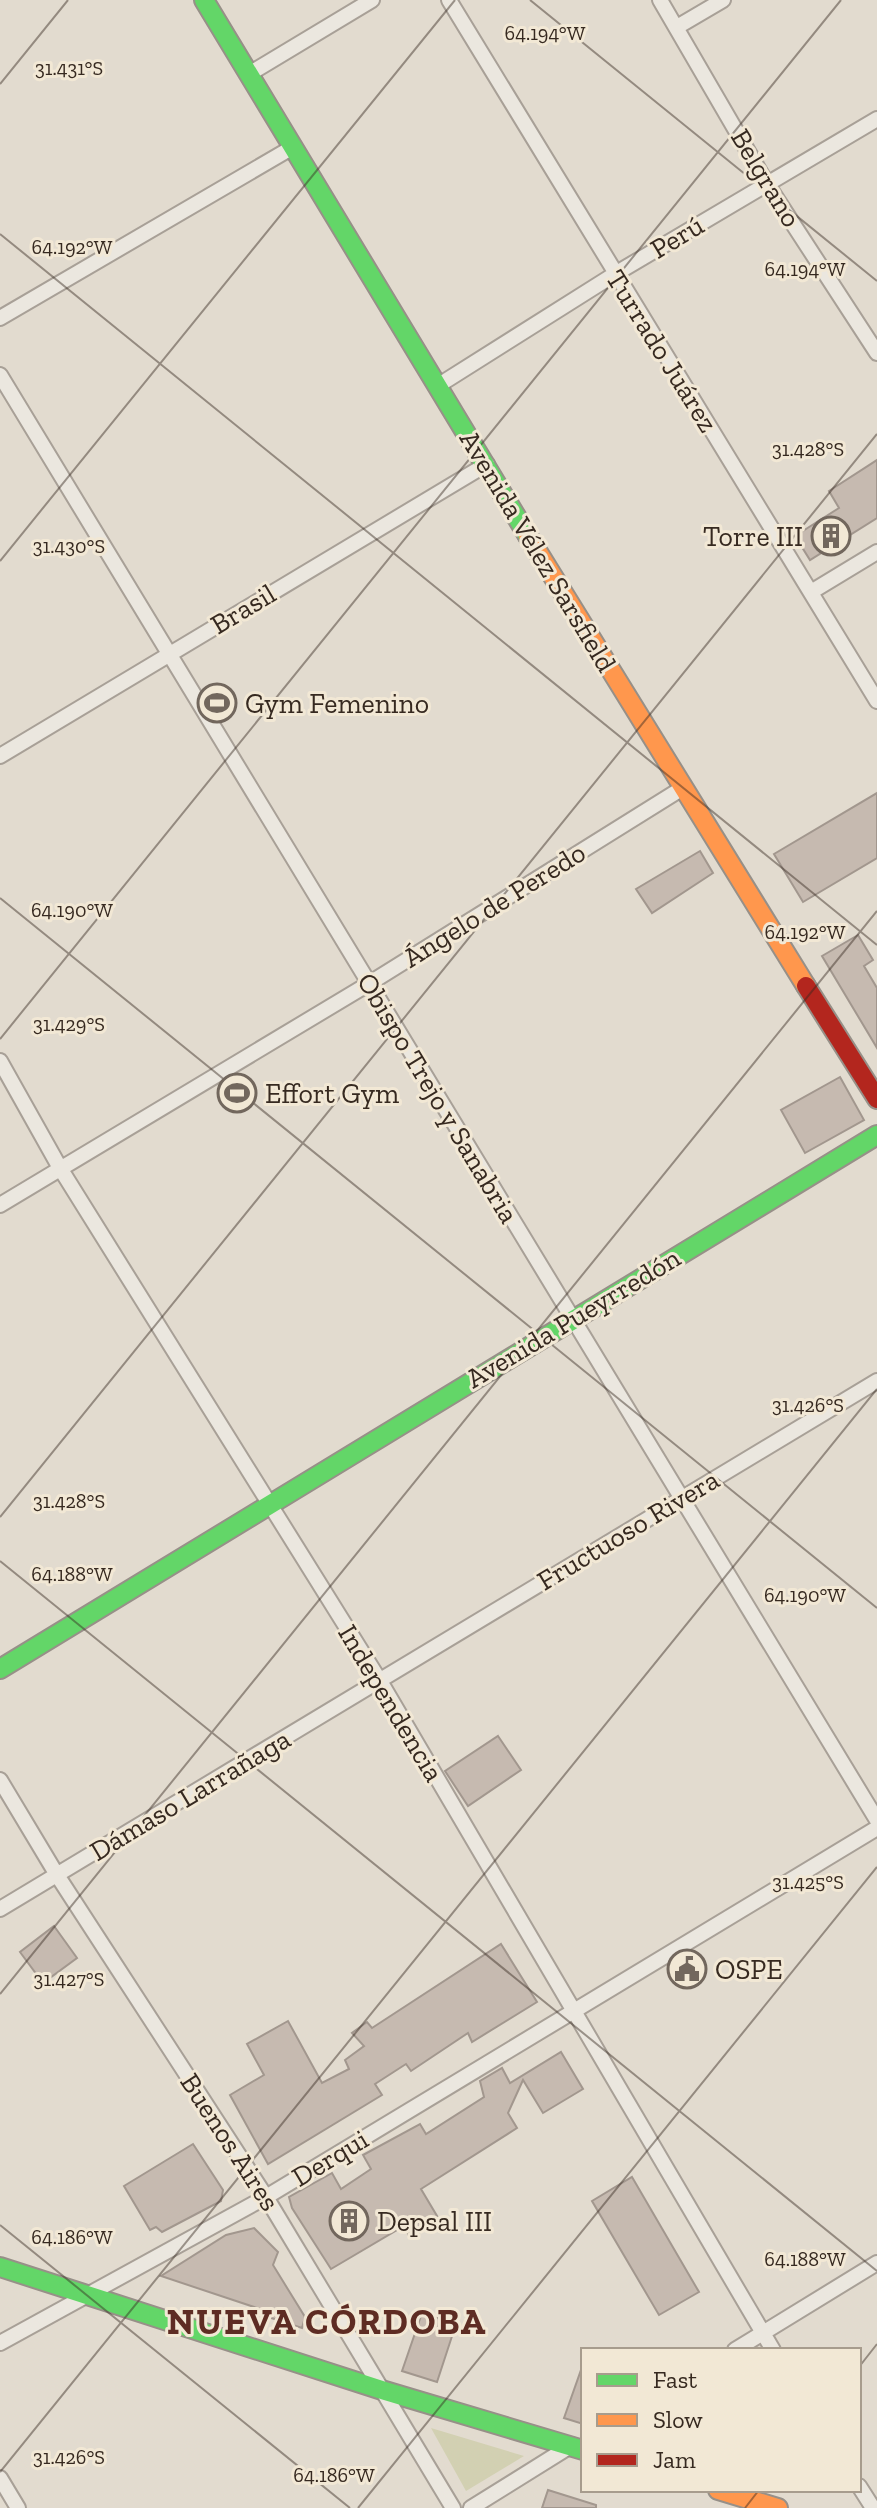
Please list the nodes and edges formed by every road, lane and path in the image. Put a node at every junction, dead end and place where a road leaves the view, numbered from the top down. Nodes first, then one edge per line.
1 (204, 0) edge
2 (372, 0) edge
3 (449, 0) edge
4 (660, 0) edge
5 (723, 0) edge
6 (677, 27) junction
7 (249, 74) junction
8 (877, 119) edge
9 (293, 147) junction
10 (767, 184) junction
11 (615, 274) junction
12 (0, 318) edge
13 (877, 353) edge
14 (0, 375) edge
15 (439, 385) junction
16 (487, 464) junction
17 (877, 552) edge
18 (811, 592) junction
19 (168, 654) junction
20 (877, 701) edge
21 (0, 756) edge
22 (681, 789) junction
23 (370, 983) junction
24 (0, 1061) edge
25 (877, 1099) edge
26 (877, 1135) edge
27 (60, 1168) junction
28 (0, 1205) edge
29 (571, 1319) junction
30 (877, 1381) edge
31 (682, 1498) junction
32 (271, 1504) junction
33 (0, 1669) edge
34 (380, 1681) junction
35 (0, 1780) edge
36 (877, 1820) edge
37 (877, 1828) edge
38 (57, 1875) junction
39 (0, 1909) edge
40 (572, 2010) junction
41 (266, 2197) junction
42 (877, 2263) edge
43 (0, 2267) edge
44 (88, 2294) junction
45 (763, 2334) junction
46 (0, 2343) edge
47 (738, 2348) edge
48 (772, 2348) edge
49 (385, 2391) junction
50 (579, 2445) edge
51 (0, 2478) edge
52 (861, 2489) edge
53 (725, 2492) edge
54 (18, 2508) edge
55 (453, 2508) edge
56 (471, 2508) edge
57 (778, 2508) edge
58 (873, 2508) edge

1 - 7 main road, Avenida Vélez Sarsfield
2 - 7 street
3 - 11 street, Turrado Juárez
4 - 6 street, Belgrano
5 - 6 street
6 - 10 street, Belgrano
7 - 9 main road, Avenida Vélez Sarsfield
8 - 10 street, Perú
9 - 12 street
9 - 15 main road, Avenida Vélez Sarsfield
10 - 11 street, Perú
10 - 13 street, Belgrano
11 - 15 street, Perú
11 - 18 street, Turrado Juárez
14 - 19 street, Obispo Trejo y Sanabria
15 - 16 main road, Avenida Vélez Sarsfield
16 - 19 street, Brasil
16 - 22 main road, Avenida Vélez Sarsfield
17 - 18 street
18 - 20 street, Turrado Juárez
19 - 21 street, Brasil
19 - 23 street, Obispo Trejo y Sanabria
22 - 23 street, Ángelo de Peredo
22 - 25 main road, Avenida Vélez Sarsfield
23 - 27 street, Ángelo de Peredo
23 - 29 street, Obispo Trejo y Sanabria
24 - 27 street, Independencia
26 - 29 main road, Avenida Pueyrredón
27 - 28 street, Ángelo de Peredo
27 - 32 street, Independencia
29 - 31 street, Obispo Trejo y Sanabria
29 - 32 main road, Avenida Pueyrredón
30 - 31 street, Fructuoso Rivera
31 - 34 street, Fructuoso Rivera
31 - 36 street, Obispo Trejo y Sanabria
32 - 33 main road, Avenida Pueyrredón
32 - 34 street, Independencia
34 - 38 street, Dámaso Larrañaga
34 - 40 street, Independencia
35 - 38 street, Buenos Aires
37 - 40 street, Derqui
38 - 39 street, Dámaso Larrañaga
38 - 41 street, Buenos Aires
40 - 41 street, Derqui
40 - 45 street, Independencia
41 - 44 street, Derqui
41 - 49 street, Buenos Aires
42 - 45 street
43 - 44 main road
44 - 46 street, Derqui
44 - 49 main road
45 - 47 street
45 - 48 street, Independencia
49 - 50 main road
49 - 55 street, Buenos Aires
50 - 56 street
51 - 54 street
52 - 58 street
53 - 57 main road

